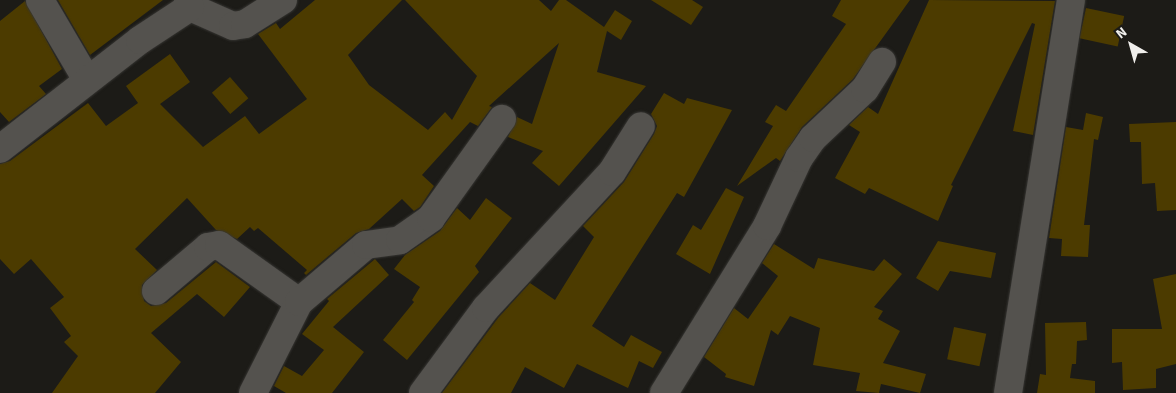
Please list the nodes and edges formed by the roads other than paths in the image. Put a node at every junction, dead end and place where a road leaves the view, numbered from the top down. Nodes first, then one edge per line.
1 (40, 0) edge
2 (283, 0) edge
3 (1071, 0) edge
4 (189, 3) edge
5 (882, 62) dead end
6 (87, 80) junction
7 (502, 119) dead end
8 (641, 126) dead end
9 (0, 149) edge
10 (156, 290) dead end
11 (298, 302) junction
12 (253, 393) edge
13 (423, 393) edge
14 (664, 393) edge
15 (1008, 393) edge

1 - 6 street
2 - 4 street
3 - 15 street
4 - 6 street
5 - 14 street
6 - 9 street
7 - 11 street
8 - 13 street
10 - 11 street
11 - 12 street

